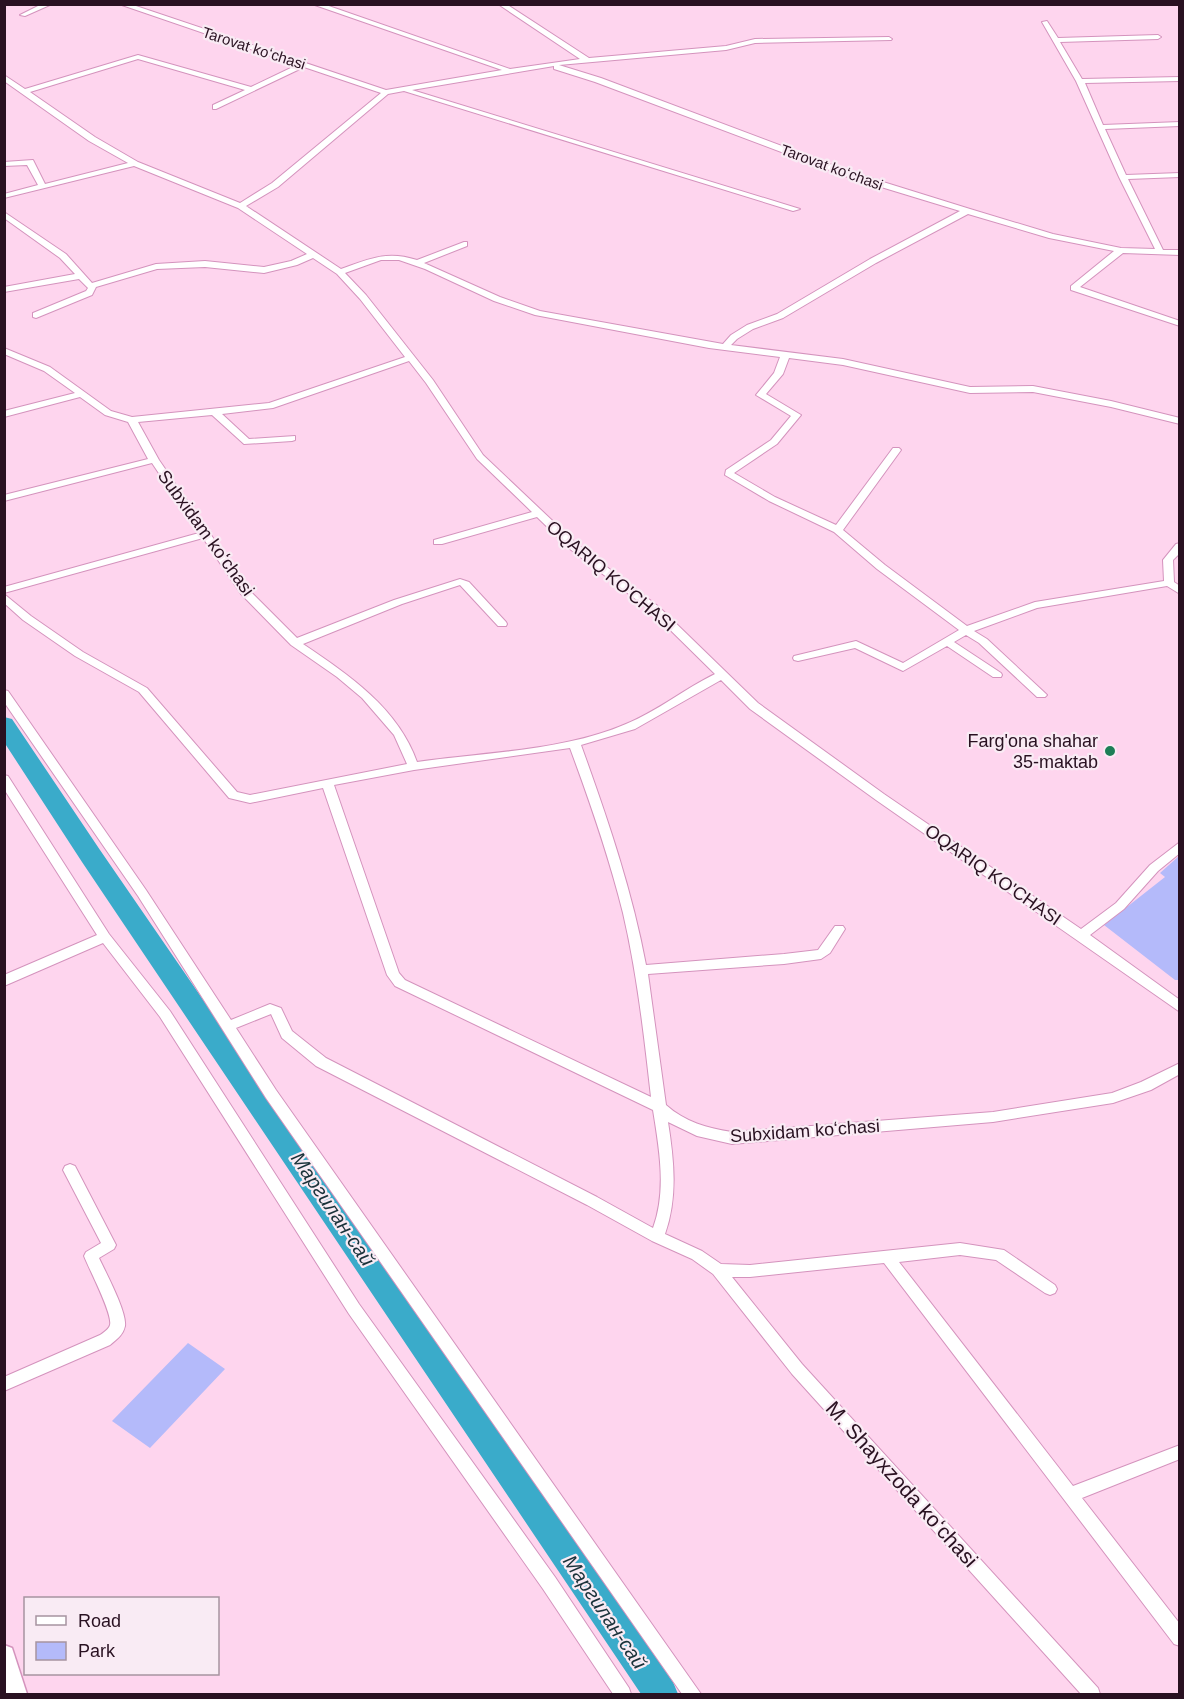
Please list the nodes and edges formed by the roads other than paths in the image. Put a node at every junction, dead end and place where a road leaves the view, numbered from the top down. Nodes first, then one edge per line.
1 (49, 4) edge
2 (123, 4) edge
3 (315, 4) edge
4 (501, 4) edge
5 (23, 15) dead end
6 (1045, 22) dead end
7 (1158, 37) dead end
8 (889, 39) dead end
9 (1055, 40) junction
10 (588, 61) junction
11 (550, 64) junction
12 (302, 65) junction
13 (509, 71) junction
14 (4, 77) edge
15 (1179, 79) edge
16 (1080, 81) junction
17 (250, 89) junction
18 (404, 89) junction
19 (25, 91) junction
20 (386, 92) junction
21 (216, 107) dead end
22 (1179, 124) edge
23 (1102, 127) junction
24 (4, 164) edge
25 (135, 164) junction
26 (1179, 175) edge
27 (1123, 177) junction
28 (43, 187) junction
29 (4, 196) edge
30 (241, 206) junction
31 (796, 209) dead end
32 (967, 211) junction
33 (4, 214) edge
34 (464, 244) dead end
35 (1121, 250) junction
36 (1160, 252) junction
37 (1179, 253) edge
38 (314, 254) junction
39 (417, 262) junction
40 (340, 272) junction
41 (80, 276) junction
42 (90, 286) junction
43 (4, 290) edge
44 (36, 315) dead end
45 (1179, 324) edge
46 (725, 347) junction
47 (4, 351) edge
48 (785, 356) junction
49 (410, 358) junction
50 (82, 394) junction
51 (216, 412) junction
52 (4, 414) edge
53 (132, 420) junction
54 (1179, 421) edge
55 (292, 438) dead end
56 (896, 450) dead end
57 (154, 460) junction
58 (4, 498) edge
59 (538, 513) junction
60 (838, 530) junction
61 (207, 534) junction
62 (438, 542) dead end
63 (1179, 546) edge
64 (1168, 583) junction
65 (4, 590) edge
66 (1179, 591) edge
67 (4, 597) edge
68 (502, 624) dead end
69 (966, 630) junction
70 (295, 643) junction
71 (949, 643) junction
72 (798, 658) dead end
73 (721, 675) junction
74 (997, 675) dead end
75 (4, 693) edge
76 (1041, 695) dead end
77 (576, 745) junction
78 (413, 766) junction
79 (4, 779) edge
80 (327, 783) junction
81 (1179, 846) edge
82 (839, 928) dead end
83 (1081, 935) junction
84 (105, 937) junction
85 (639, 970) junction
86 (4, 981) edge
87 (1179, 1007) edge
88 (228, 1026) junction
89 (1179, 1068) edge
90 (658, 1107) junction
91 (70, 1170) dead end
92 (657, 1237) junction
93 (887, 1257) junction
94 (718, 1270) junction
95 (1050, 1289) dead end
96 (4, 1383) edge
97 (1179, 1452) edge
98 (1069, 1495) junction
99 (1179, 1638) edge
100 (4, 1656) edge
101 (15, 1695) edge
102 (623, 1695) edge
103 (692, 1695) edge
104 (1092, 1695) edge

1 - 5 street
2 - 12 street, Tarovat koʻchasi
3 - 13 street
4 - 10 street
6 - 9 street
7 - 9 street
8 - 10 street
9 - 16 street
10 - 11 street
11 - 13 street
11 - 32 street, Tarovat koʻchasi
12 - 17 street
12 - 20 street, Tarovat koʻchasi
13 - 18 street
14 - 19 street, OQARIQ KO'CHASI
15 - 16 street
16 - 23 street
17 - 19 street
17 - 21 street
18 - 20 street
18 - 31 street
19 - 25 street, OQARIQ KO'CHASI
20 - 30 street
22 - 23 street
23 - 27 street
24 - 28 street
25 - 28 street
25 - 30 street, OQARIQ KO'CHASI
26 - 27 street
27 - 36 street
28 - 29 street
30 - 38 street, OQARIQ KO'CHASI
32 - 35 street, Tarovat koʻchasi
32 - 46 street
33 - 41 street
34 - 39 street
35 - 36 street, Tarovat koʻchasi
35 - 45 street
36 - 37 street, Tarovat koʻchasi
38 - 40 street, OQARIQ KO'CHASI
38 - 42 street
39 - 40 street
39 - 46 street
40 - 49 street, OQARIQ KO'CHASI
41 - 42 street
41 - 43 street
42 - 44 street
46 - 48 street
47 - 50 street
48 - 54 street
48 - 60 street
49 - 51 street
49 - 59 street, OQARIQ KO'CHASI
50 - 52 street
50 - 53 street
51 - 53 street
51 - 55 street
53 - 57 street, Subxidam koʻchasi
56 - 60 street
57 - 58 street
57 - 61 street, Subxidam koʻchasi
59 - 62 street
59 - 73 street, OQARIQ KO'CHASI
60 - 69 street
61 - 65 street
61 - 70 street, Subxidam koʻchasi
63 - 64 street
64 - 66 street
64 - 69 street
67 - 80 street
68 - 70 street
69 - 71 street
69 - 76 street
70 - 78 street, Subxidam koʻchasi
71 - 72 street
71 - 74 street
73 - 77 street
73 - 83 street, OQARIQ KO'CHASI
75 - 88 street
77 - 78 street
77 - 85 street
78 - 80 street
79 - 84 street
80 - 90 street, Subxidam koʻchasi
81 - 83 street
82 - 85 street
83 - 87 street, OQARIQ KO'CHASI
84 - 86 street
84 - 102 street
85 - 90 street
88 - 92 street
88 - 103 street
89 - 90 street, Subxidam koʻchasi
90 - 92 street
91 - 96 street
92 - 94 street
93 - 94 street
93 - 95 street
93 - 98 street
94 - 104 street, M. Shayxzoda koʻchasi
97 - 98 street
98 - 99 street
100 - 101 main road

